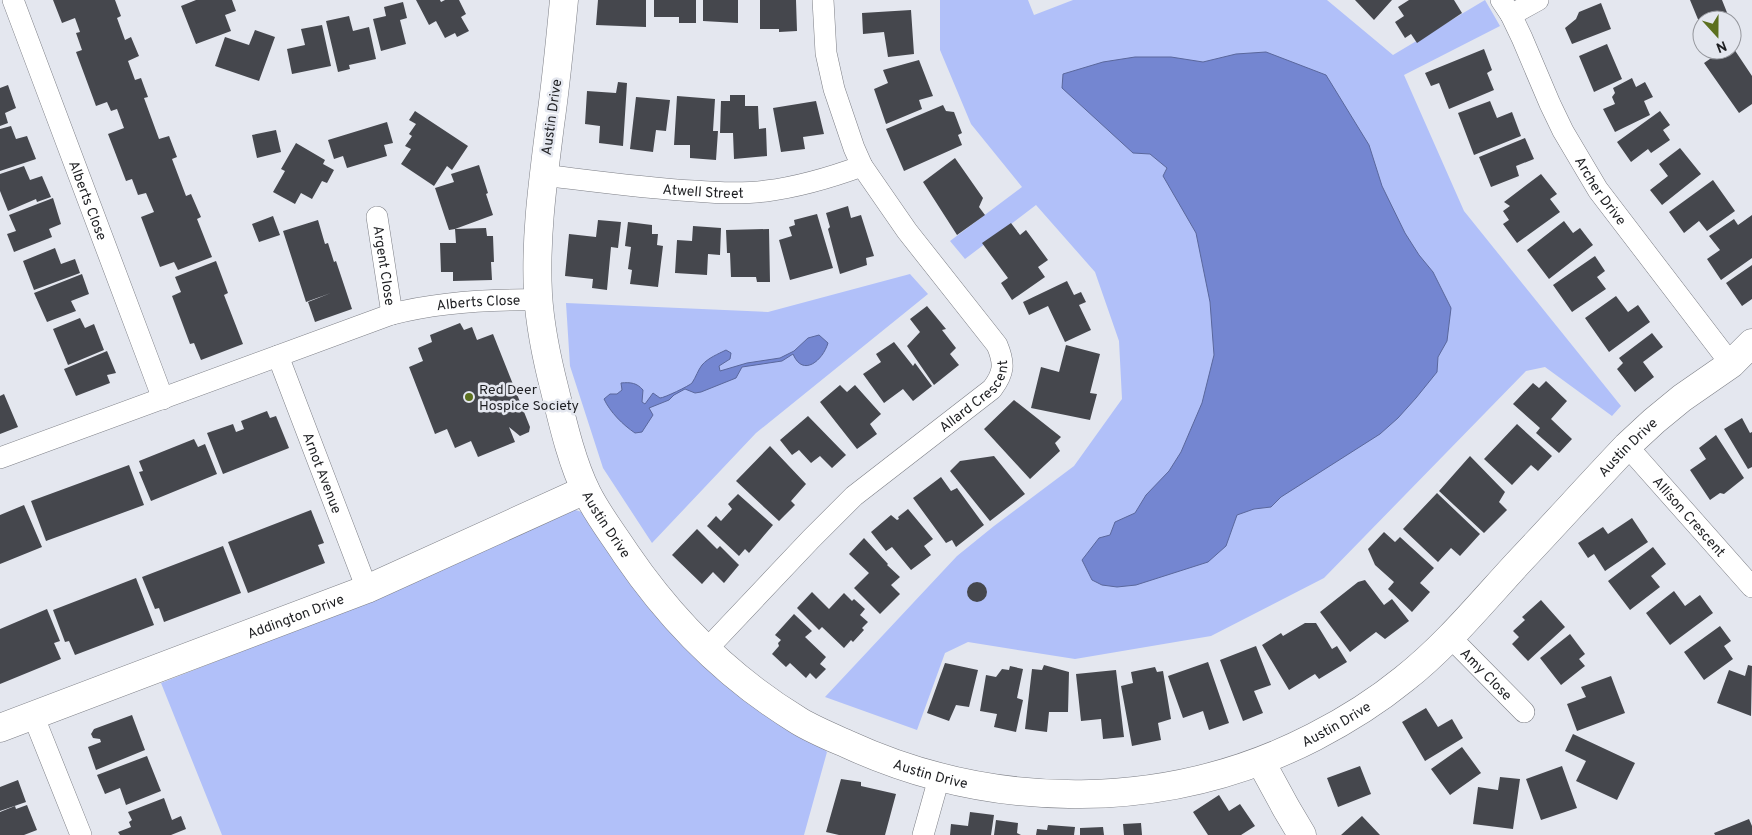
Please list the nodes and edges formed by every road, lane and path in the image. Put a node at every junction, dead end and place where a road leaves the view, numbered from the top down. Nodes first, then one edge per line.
1 (13, 0) edge
2 (564, 0) edge
3 (823, 0) edge
4 (1538, 0) edge
5 (1506, 8) edge
6 (862, 166) junction
7 (543, 175) junction
8 (377, 217) dead end
9 (539, 300) junction
10 (392, 314) junction
11 (1752, 343) edge
12 (278, 356) junction
13 (1741, 362) edge
14 (163, 399) junction
15 (1627, 446) junction
16 (0, 458) edge
17 (585, 490) junction
18 (1752, 587) edge
19 (367, 590) junction
20 (1450, 637) junction
21 (707, 650) junction
22 (1524, 712) dead end
23 (33, 715) junction
24 (0, 728) edge
25 (1261, 762) junction
26 (939, 778) junction
27 (81, 835) edge
28 (923, 835) edge
29 (1302, 835) edge

1 - 14 street, Alberts Close
2 - 7 street, Austin Drive
3 - 6 street, Allard Crescent
4 - 5 street
5 - 13 street, Archer Drive
6 - 7 street, Atwell Street
6 - 21 street, Allard Crescent
7 - 9 street, Austin Drive
8 - 10 street, Argent Close
9 - 10 street, Alberts Close
9 - 17 street, Austin Drive
10 - 12 street, Alberts Close
11 - 13 street, Austin Drive
12 - 14 street, Alberts Close
12 - 19 street, Arnot Avenue
13 - 15 street, Austin Drive
14 - 16 street, Alberts Close
15 - 18 street, Allison Crescent
15 - 20 street, Austin Drive
17 - 19 street, Addington Drive
17 - 21 street, Austin Drive
19 - 23 street, Addington Drive
20 - 22 street, Amy Close
20 - 25 street, Austin Drive
21 - 26 street, Austin Drive
23 - 24 street, Addington Drive
23 - 27 street
25 - 26 street, Austin Drive
25 - 29 street
26 - 28 street

